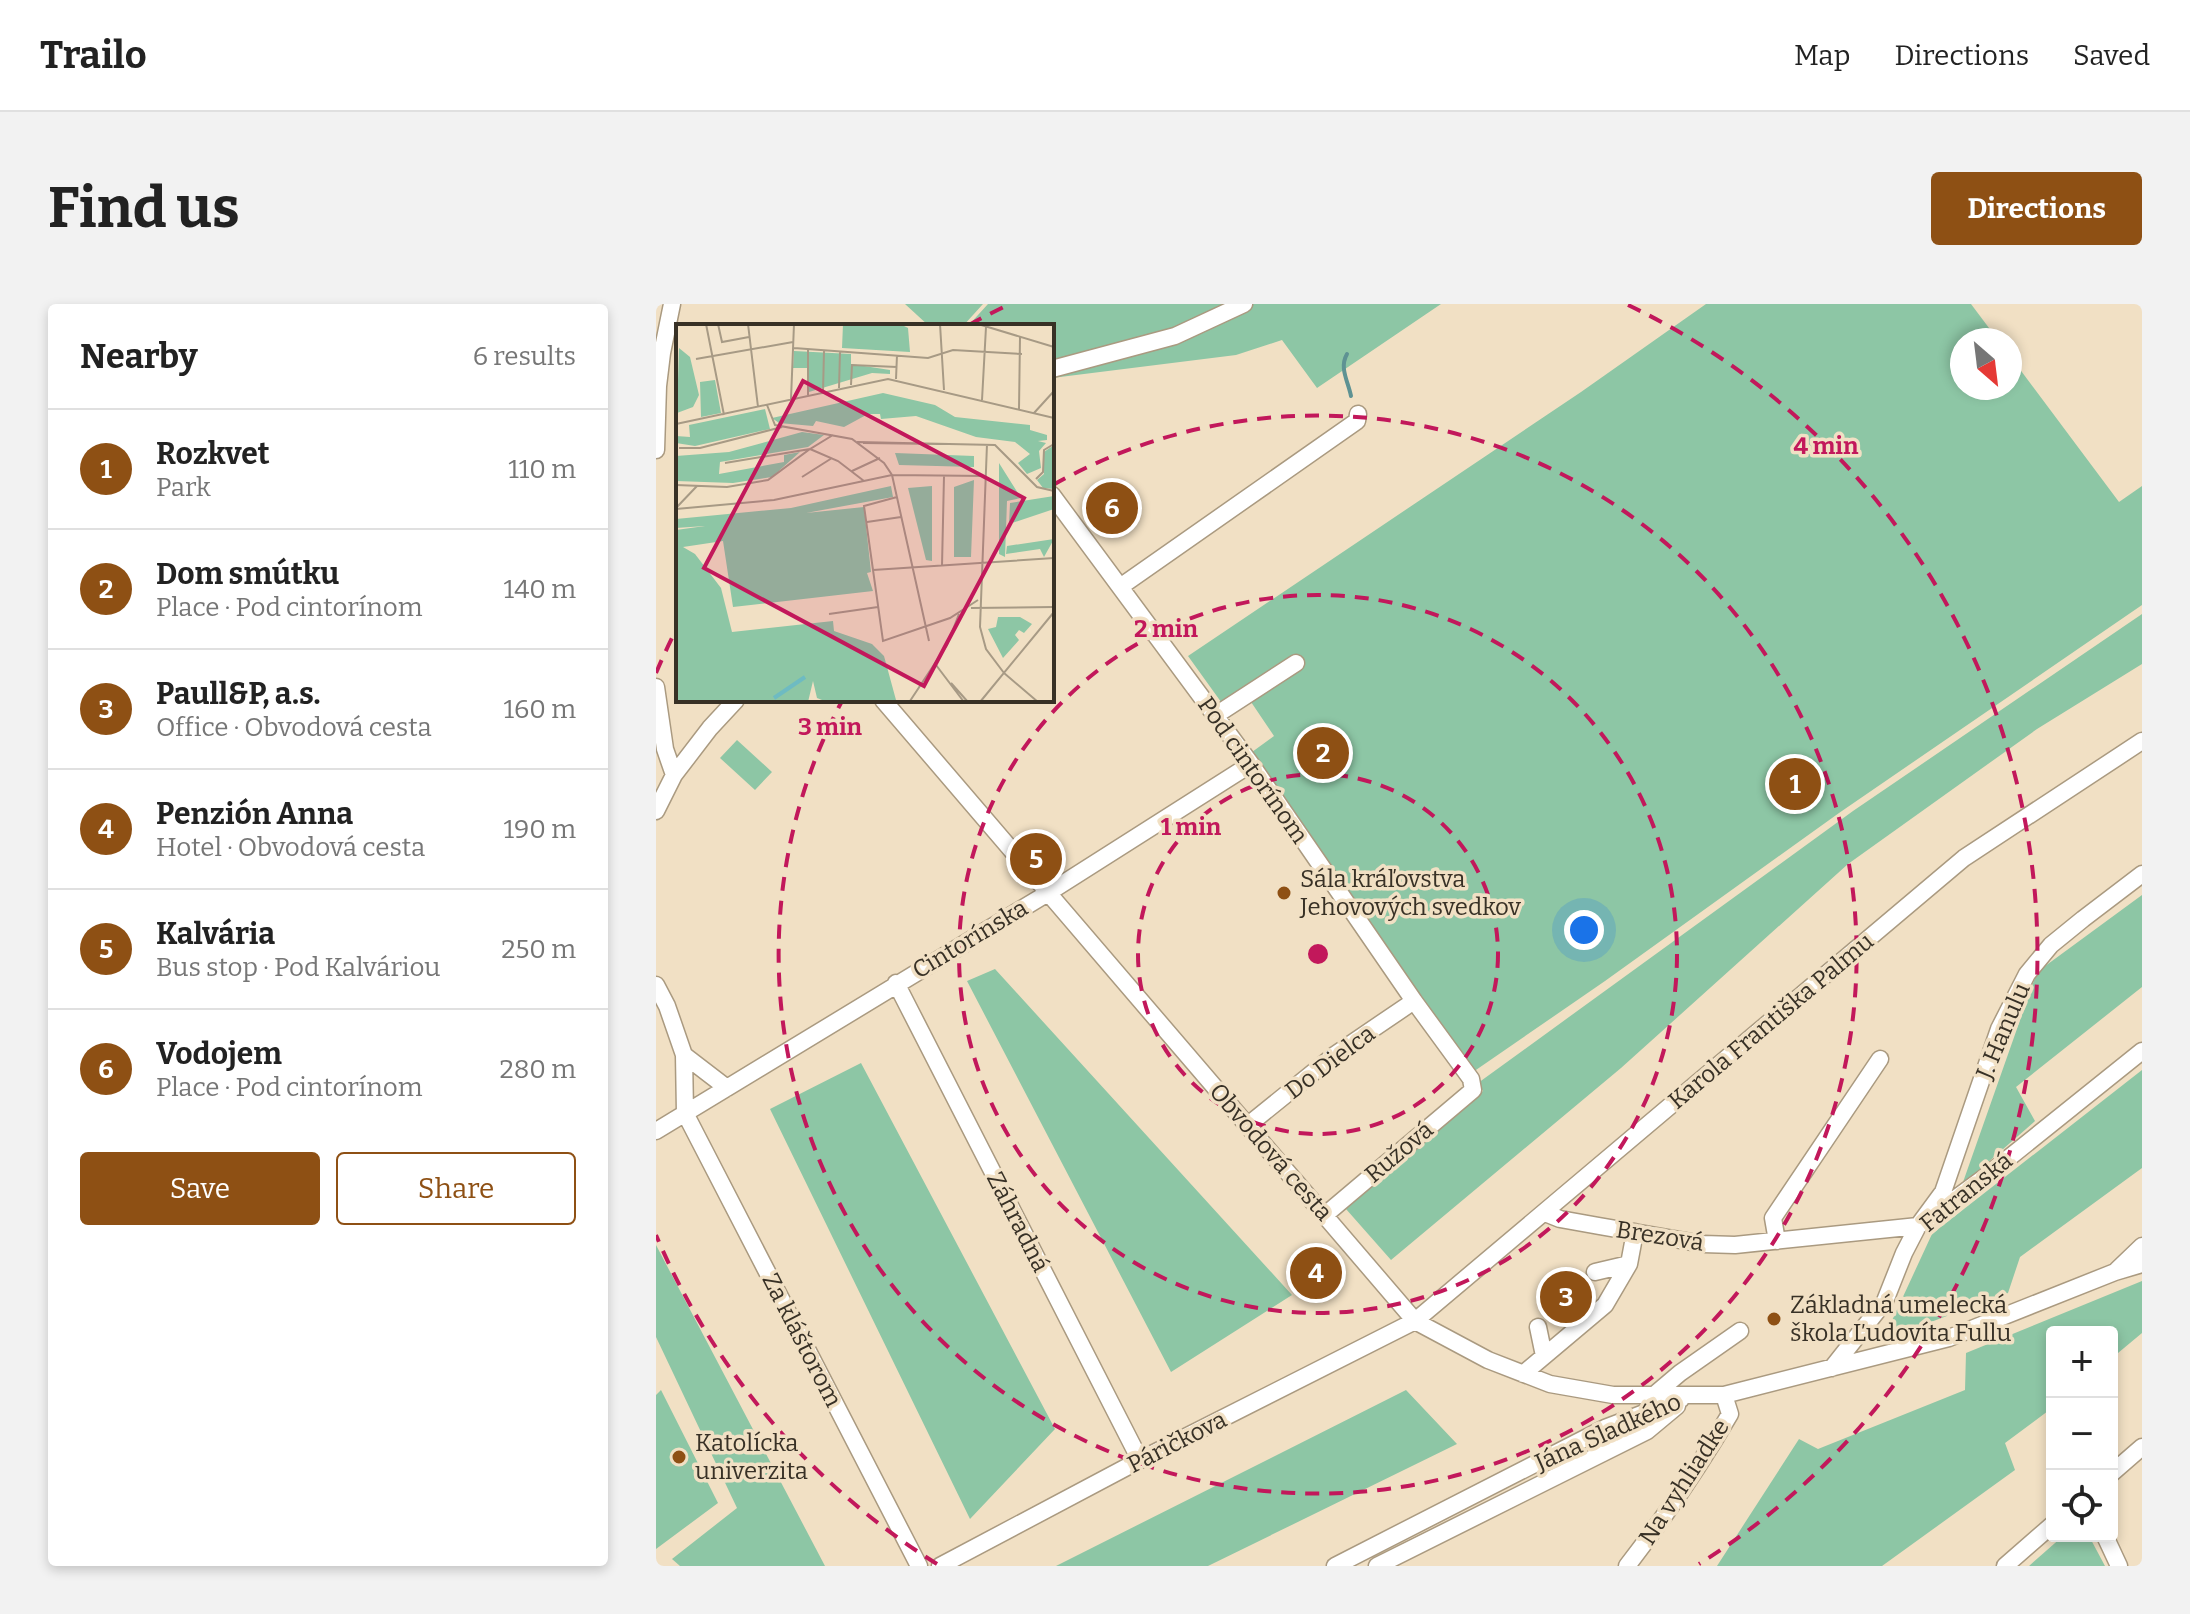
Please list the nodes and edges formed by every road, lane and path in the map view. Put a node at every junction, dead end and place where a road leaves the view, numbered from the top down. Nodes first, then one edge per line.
1 (672, 304) edge
2 (1244, 304) edge
3 (1054, 368) edge
4 (1358, 414) dead end
5 (656, 447) edge
6 (1054, 498) edge
7 (1120, 587) junction
8 (1296, 663) dead end
9 (656, 687) edge
10 (734, 702) edge
11 (885, 702) edge
12 (1216, 715) junction
13 (2142, 741) edge
14 (1251, 764) junction
15 (674, 775) junction
16 (656, 811) edge
17 (2142, 874) edge
18 (1048, 893) junction
19 (896, 983) junction
20 (656, 985) edge
21 (1414, 1001) junction
22 (2142, 1051) edge
23 (684, 1055) junction
24 (1880, 1059) dead end
25 (727, 1088) junction
26 (1473, 1090) joint
27 (685, 1113) junction
28 (1247, 1126) junction
29 (656, 1131) edge
30 (1545, 1213) junction
31 (1325, 1215) junction
32 (1918, 1226) junction
33 (1635, 1232) junction
34 (1777, 1241) junction
35 (2142, 1246) edge
36 (1629, 1264) junction
37 (2142, 1264) edge
38 (1595, 1272) dead end
39 (2115, 1272) junction
40 (1415, 1321) junction
41 (1538, 1327) dead end
42 (1740, 1331) dead end
43 (1544, 1356) junction
44 (1832, 1368) junction
45 (1523, 1374) junction
46 (1654, 1395) junction
47 (1690, 1395) junction
48 (1724, 1395) junction
49 (2142, 1447) edge
50 (1140, 1460) junction
51 (2115, 1470) edge
52 (2046, 1531) edge
53 (2108, 1542) edge
54 (2009, 1565) edge
55 (919, 1566) edge
56 (940, 1566) edge
57 (1335, 1566) edge
58 (1377, 1566) edge
59 (1627, 1566) edge
60 (2119, 1566) edge

1 - 5 street
2 - 3 street
4 - 7 street
6 - 7 street, Pod cintorínom
7 - 12 street, Pod cintorínom
8 - 12 street
9 - 15 street
10 - 15 street
11 - 18 street, Obvodová cesta
12 - 14 street, Pod cintorínom
13 - 30 street, Karola Františka Palmu
14 - 18 street, Cintorínska
14 - 21 street, Pod cintorínom
15 - 16 street
17 - 32 street, J. Hanulu
18 - 19 street, Cintorínska
18 - 28 street, Obvodová cesta
19 - 25 street, Cintorínska
19 - 50 street, Záhradná
20 - 23 street
21 - 26 street, Pod cintorínom
21 - 28 street, Do Dielca
22 - 32 street, Fatranská
23 - 25 street
23 - 27 street
24 - 34 street
25 - 27 street, Cintorínska
26 - 31 street, Ružová
27 - 29 street, Cintorínska
27 - 55 street, Za kláštorom
28 - 31 street, Obvodová cesta
30 - 33 street, Brezová
30 - 40 street, Karola Františka Palmu
31 - 40 street, Obvodová cesta
32 - 34 street, Brezová
32 - 44 street, Fatranská
33 - 34 street, Brezová
33 - 36 street
35 - 39 street
36 - 38 street
36 - 43 street
37 - 39 street, Obvodová cesta
39 - 44 street, Obvodová cesta
40 - 45 street, Obvodová cesta
40 - 50 street, Páričkova
41 - 43 street
42 - 46 street
43 - 45 street
44 - 48 street, Obvodová cesta
45 - 46 street, Obvodová cesta
46 - 47 street, Obvodová cesta
47 - 48 street, Obvodová cesta
47 - 57 street, Jána Sladkého
47 - 58 street, Jána Sladkého
48 - 59 street, Na vyhliadke
49 - 51 street
50 - 56 street, Páričkova
52 - 54 street
53 - 60 street

